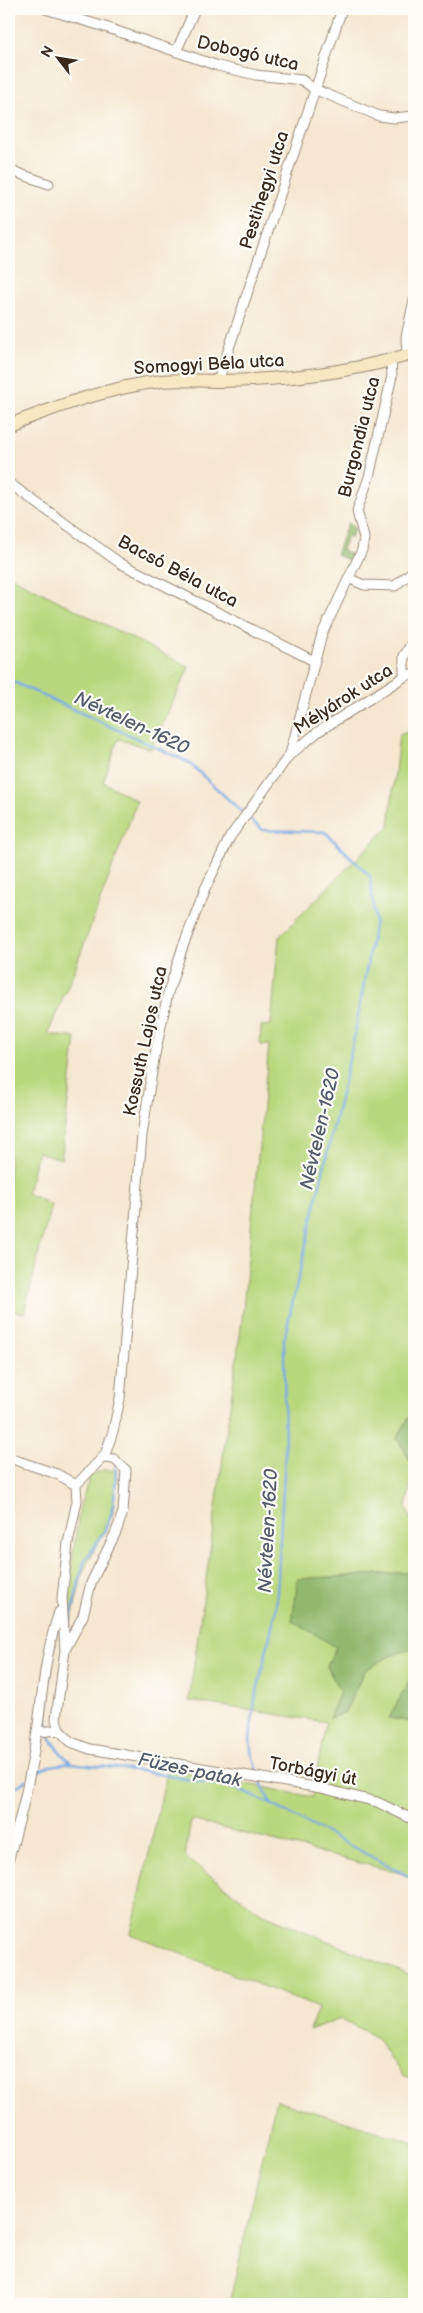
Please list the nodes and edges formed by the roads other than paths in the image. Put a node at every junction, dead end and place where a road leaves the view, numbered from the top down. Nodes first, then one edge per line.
1 (45, 9) edge
2 (195, 9) edge
3 (342, 9) edge
4 (176, 52) junction
5 (314, 90) junction
6 (414, 116) edge
7 (9, 170) edge
8 (49, 184) dead end
9 (414, 300) edge
10 (410, 354) edge
11 (391, 360) junction
12 (218, 381) junction
13 (9, 425) edge
14 (9, 483) edge
15 (414, 570) edge
16 (348, 578) junction
17 (414, 638) edge
18 (314, 661) junction
19 (414, 673) edge
20 (404, 677) junction
21 (290, 754) junction
22 (9, 1458) edge
23 (103, 1458) junction
24 (76, 1485) junction
25 (61, 1606) junction
26 (65, 1650) junction
27 (59, 1730) junction
28 (37, 1732) junction
29 (414, 1820) edge
30 (9, 1858) edge

1 - 4 street, Dobogó utca
2 - 4 street
3 - 5 street, Pestihegyi utca
4 - 5 street, Dobogó utca
5 - 6 street, Dobogó utca
5 - 12 street, Pestihegyi utca
7 - 8 street
9 - 10 street
10 - 11 main road, Somogyi Béla utca
11 - 12 main road, Somogyi Béla utca
11 - 16 street, Burgondia utca
12 - 13 main road, Somogyi Béla utca
14 - 18 street, Bacsó Béla utca
15 - 16 street
16 - 18 street, Burgondia utca
17 - 20 street
18 - 21 street, Kossuth Lajos utca
19 - 20 street, Mélyárok utca
20 - 21 street, Mélyárok utca
21 - 23 street, Kossuth Lajos utca
22 - 24 street
23 - 24 street, Kossuth Lajos utca
23 - 26 street
24 - 25 street
25 - 26 street
25 - 28 street
26 - 27 street
27 - 28 street
27 - 29 street, Torbágyi út
28 - 30 street

